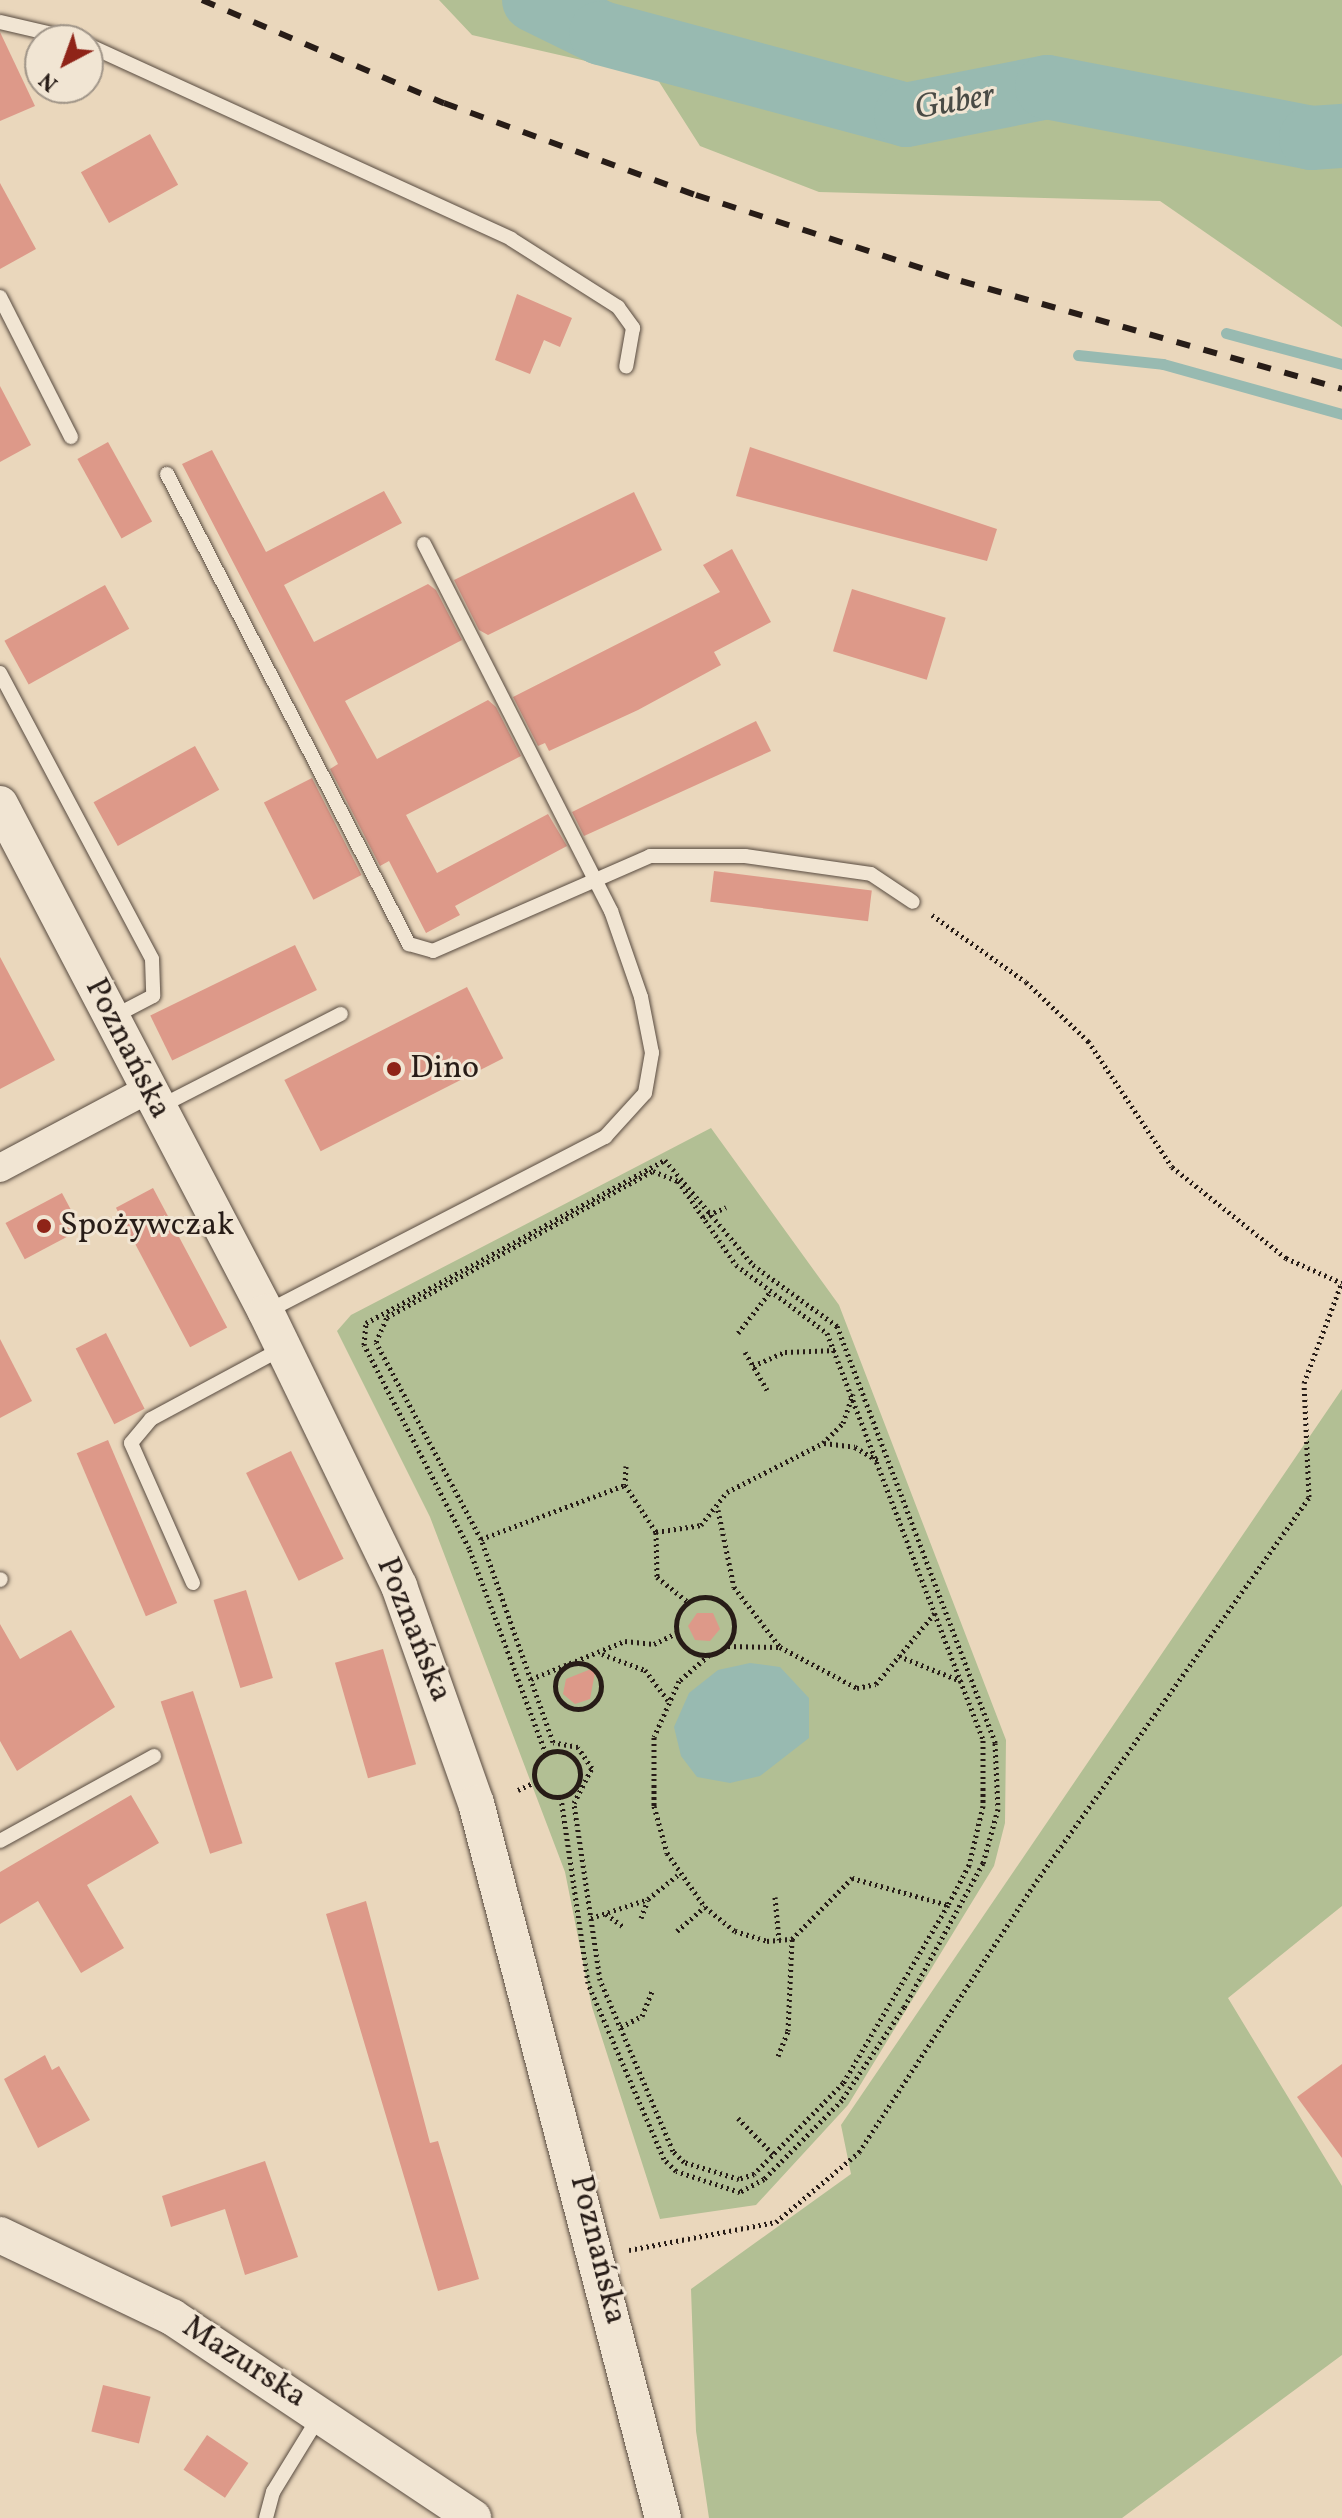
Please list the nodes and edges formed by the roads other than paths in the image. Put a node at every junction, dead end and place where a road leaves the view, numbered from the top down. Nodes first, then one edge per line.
1 (0, 22) edge
2 (24, 28) edge
3 (104, 52) edge
4 (0, 297) edge
5 (626, 366) dead end
6 (71, 437) dead end
7 (167, 474) dead end
8 (424, 544) dead end
9 (0, 673) edge
10 (0, 804) edge
11 (595, 881) junction
12 (913, 902) road end
13 (341, 1014) dead end
14 (110, 1018) junction
15 (152, 1099) junction
16 (0, 1168) edge
17 (266, 1312) junction
18 (283, 1348) junction
19 (193, 1583) dead end
20 (154, 1756) dead end
21 (0, 1841) edge
22 (0, 2235) edge
23 (321, 2413) junction
24 (266, 2518) edge
25 (473, 2518) edge
26 (663, 2518) edge

1 - 2 lane
3 - 5 lane
4 - 6 lane
7 - 11 lane
8 - 11 lane
9 - 14 lane
10 - 14 street, Poznańska
11 - 12 lane
11 - 17 lane
13 - 15 lane
14 - 15 street, Poznańska
15 - 16 street
15 - 17 street, Poznańska
17 - 18 street, Poznańska
18 - 19 lane
18 - 26 street, Poznańska
20 - 21 lane
22 - 23 street, Mazurska
23 - 24 lane
23 - 25 street, Mazurska

